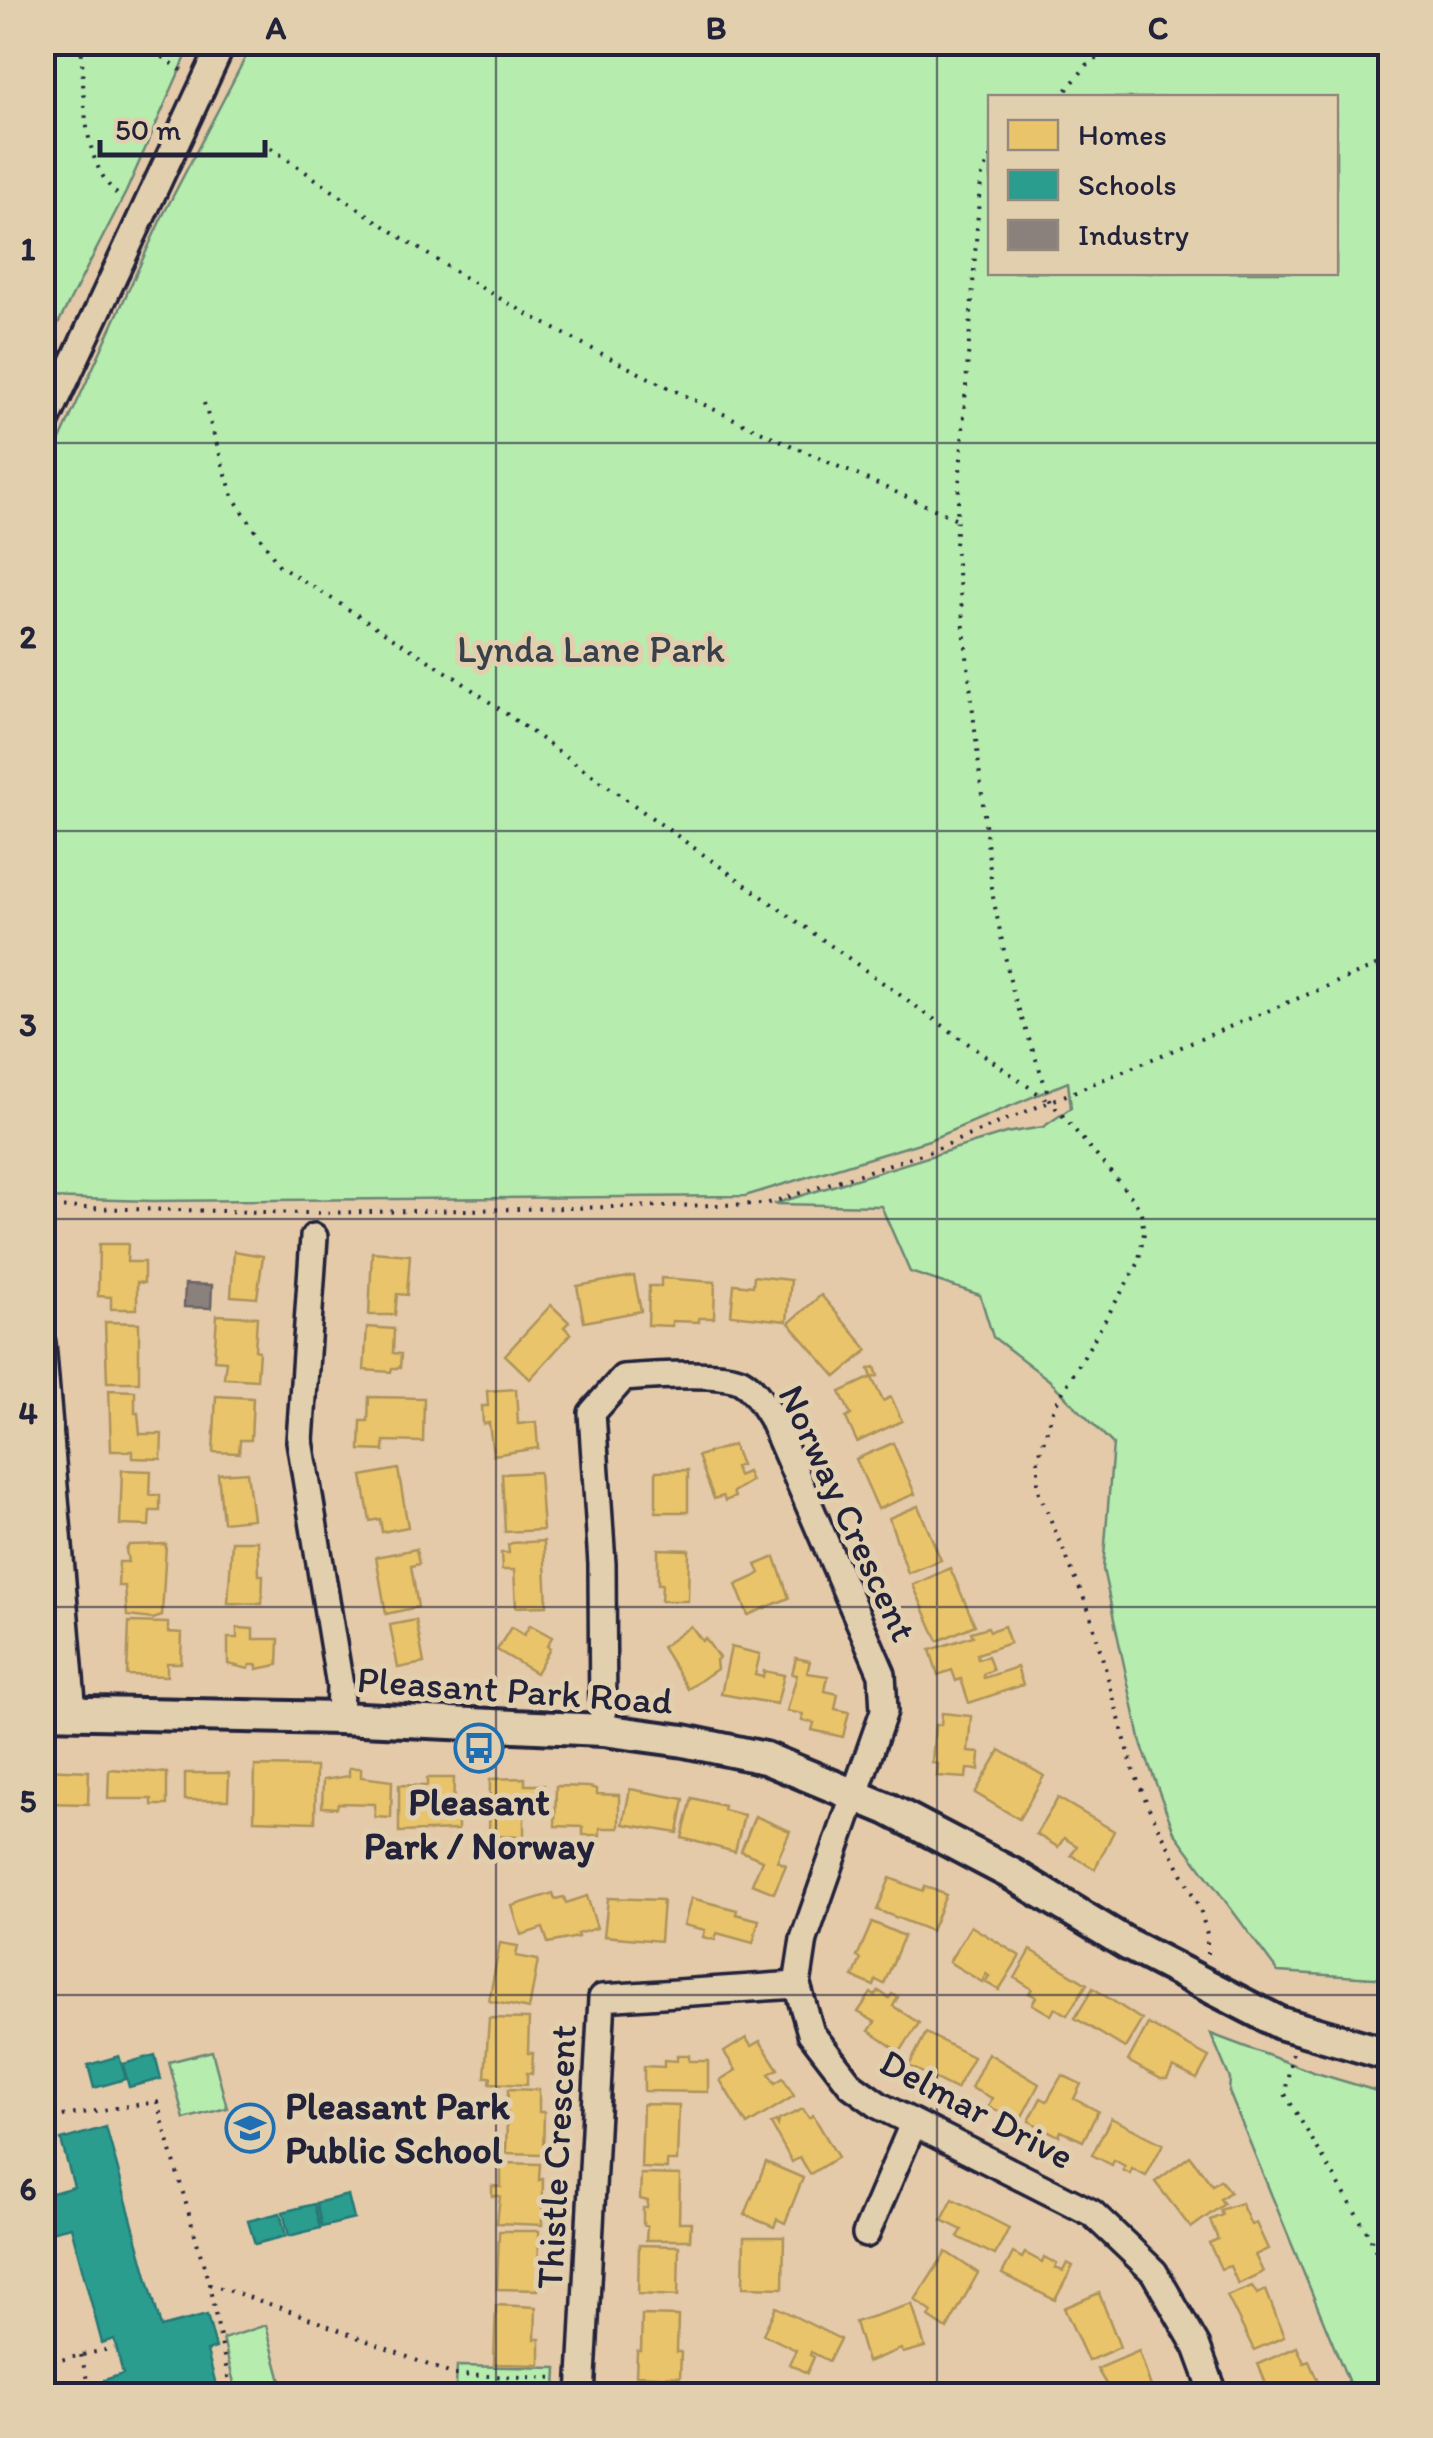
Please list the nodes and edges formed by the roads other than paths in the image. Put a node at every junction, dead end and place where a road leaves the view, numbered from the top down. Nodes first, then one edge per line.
1 (223, 42) edge
2 (42, 430) edge
3 (314, 1237) dead end
4 (42, 1342) edge
5 (58, 1712) edge
6 (339, 1718) junction
7 (603, 1730) junction
8 (856, 1797) junction
9 (797, 1985) junction
10 (1390, 2056) edge
11 (914, 2124) junction
12 (866, 2234) dead end
13 (581, 2387) edge
14 (1215, 2396) edge

1 - 2 street
3 - 6 street
4 - 5 street
5 - 6 street, Pleasant Park Road
6 - 7 street, Pleasant Park Road
7 - 8 street, Pleasant Park Road
7 - 8 street, Norway Crescent
8 - 9 street, Delmar Drive
8 - 10 street, Pleasant Park Road
9 - 11 street, Delmar Drive
9 - 13 street, Thistle Crescent
11 - 12 street
11 - 14 street, Delmar Drive

